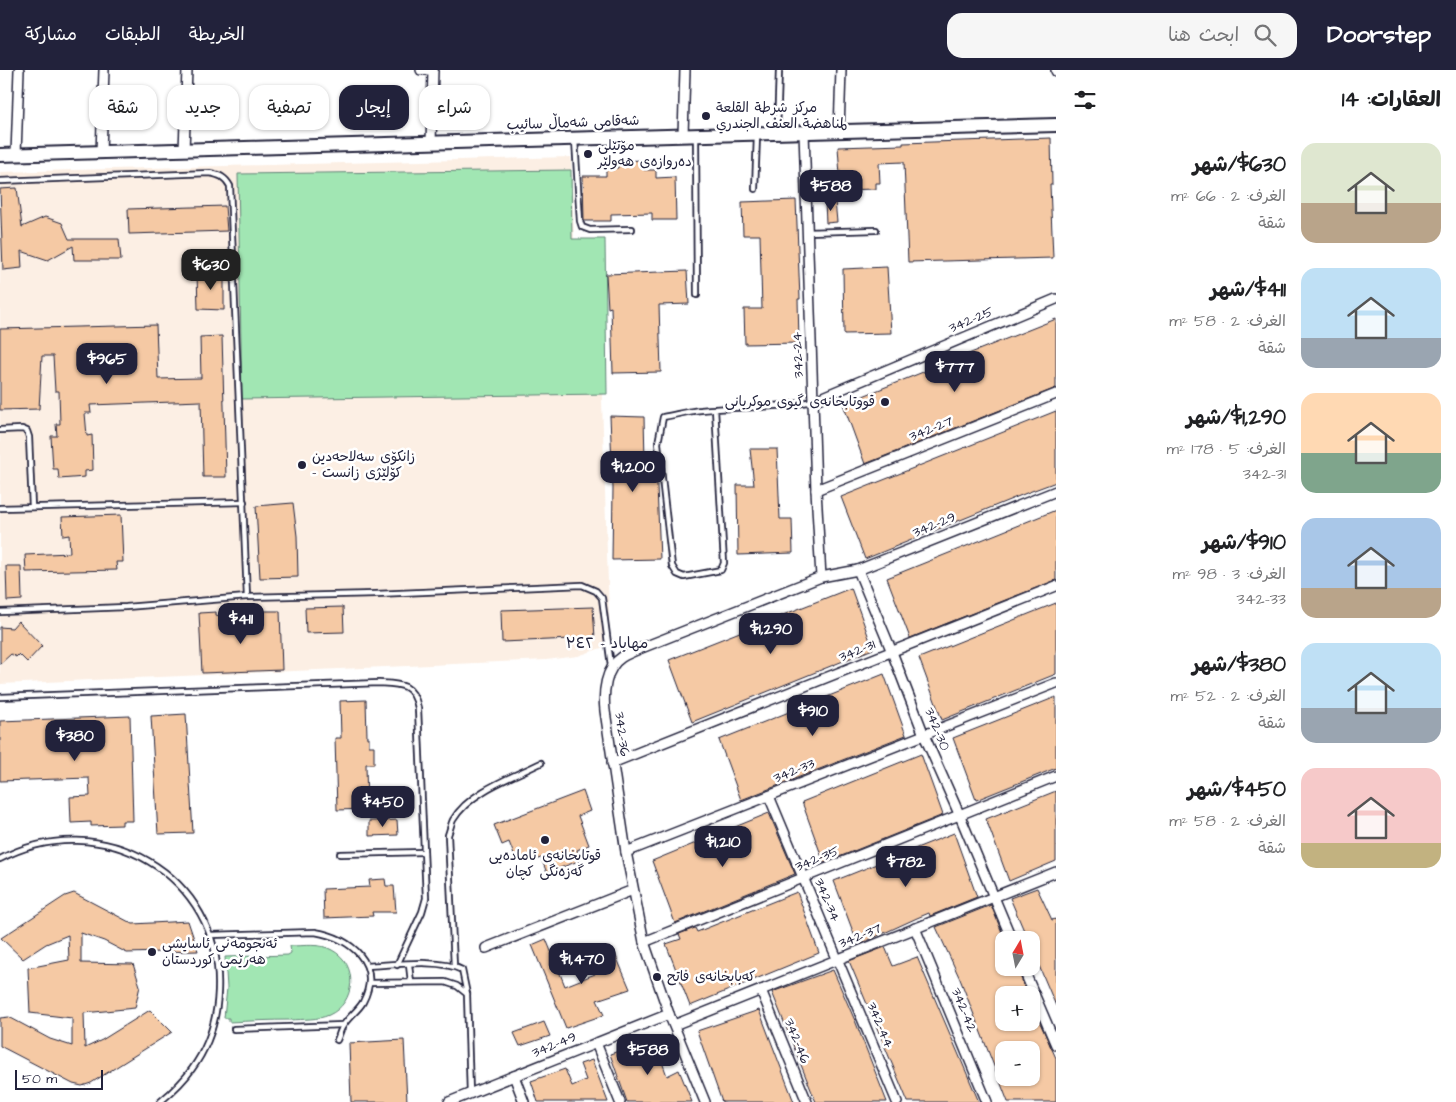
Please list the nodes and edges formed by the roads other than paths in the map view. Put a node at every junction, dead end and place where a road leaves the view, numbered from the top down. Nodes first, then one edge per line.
1 (19, 70) edge
2 (104, 70) edge
3 (187, 70) edge
4 (421, 70) edge
5 (433, 70) edge
6 (685, 70) edge
7 (779, 70) edge
8 (840, 70) edge
9 (1056, 125) edge
10 (839, 131) junction
11 (804, 132) junction
12 (777, 133) junction
13 (757, 134) junction
14 (690, 135) junction
15 (575, 138) junction
16 (431, 143) junction
17 (184, 150) junction
18 (101, 152) junction
19 (16, 154) junction
20 (0, 155) edge
21 (0, 181) edge
22 (755, 189) dead end
23 (632, 229) dead end
24 (876, 230) dead end
25 (807, 232) junction
26 (697, 295) dead end
27 (1056, 299) edge
28 (1056, 394) edge
29 (813, 401) junction
30 (715, 409) junction
31 (0, 430) edge
32 (816, 490) junction
33 (1056, 491) edge
34 (244, 502) junction
35 (32, 507) junction
36 (0, 508) edge
37 (858, 570) junction
38 (821, 578) junction
39 (1056, 586) edge
40 (247, 597) junction
41 (0, 612) edge
42 (892, 652) junction
43 (611, 670) junction
44 (1056, 682) edge
45 (0, 697) edge
46 (924, 735) junction
47 (541, 763) dead end
48 (612, 763) junction
49 (1056, 776) edge
50 (769, 796) junction
51 (960, 816) junction
52 (424, 852) junction
53 (626, 852) junction
54 (340, 854) dead end
55 (0, 859) edge
56 (1056, 872) edge
57 (804, 879) junction
58 (632, 890) junction
59 (994, 897) junction
60 (916, 928) junction
61 (1008, 931) edge
62 (210, 936) junction
63 (644, 942) junction
64 (486, 948) dead end
65 (838, 959) junction
66 (409, 964) junction
67 (397, 965) junction
68 (367, 966) junction
69 (454, 966) junction
70 (1026, 976) edge
71 (411, 982) junction
72 (369, 983) junction
73 (761, 990) junction
74 (467, 994) junction
75 (669, 1014) junction
76 (343, 1025) junction
77 (674, 1025) junction
78 (234, 1029) dead end
79 (337, 1040) dead end
80 (596, 1043) junction
81 (1056, 1045) edge
82 (514, 1076) junction
83 (470, 1094) junction
84 (160, 1102) edge
85 (449, 1102) edge
86 (524, 1102) edge
87 (620, 1102) edge
88 (705, 1102) edge
89 (807, 1102) edge
90 (897, 1102) edge
91 (988, 1102) edge

1 - 19 street
2 - 18 street
3 - 17 street
4 - 5 street
5 - 16 street
6 - 14 street
7 - 12 lane
8 - 10 street
9 - 10 street, شەقامی شەماڵ سائیب
10 - 11 street, شەقامی شەماڵ سائیب
11 - 12 street, شەقامی شەماڵ سائیب
11 - 25 street, 342-24
12 - 13 street, شەقامی شەماڵ سائیب
13 - 14 street, شەقامی شەماڵ سائیب
13 - 22 lane
14 - 15 street, شەقامی شەماڵ سائیب
14 - 26 lane
15 - 16 street, شەقامی شەماڵ سائیب
15 - 23 lane
16 - 17 street, شەقامی شەماڵ سائیب
17 - 18 street, شەقامی شەماڵ سائیب
18 - 19 street, شەقامی شەماڵ سائیب
19 - 20 street, شەقامی شەماڵ سائیب
21 - 34 lane
24 - 25 lane
25 - 29 street, 342-24
27 - 29 street, 342-25
28 - 32 street, 342-27
29 - 30 lane
29 - 32 street, 342-24
30 - 30 lane
31 - 35 lane
32 - 38 street, 342-24
33 - 37 street, 342-29
34 - 35 lane
34 - 40 lane
35 - 36 lane
37 - 38 street, 342-29
37 - 42 street, 342-30
38 - 43 street
39 - 42 street, 342-31
40 - 41 lane
40 - 43 lane
42 - 46 street, 342-30
42 - 48 street, 342-31
43 - 48 street, 342-36
44 - 46 street, 342-33
45 - 52 lane
46 - 50 street, 342-33
46 - 51 street, 342-30
47 - 69 lane
48 - 53 street, 342-36
49 - 51 street, 342-35
50 - 53 street, 342-33
50 - 57 street, 342-34
51 - 57 street, 342-35
51 - 59 street, 342-30
52 - 54 lane
52 - 67 lane
53 - 58 street, 342-36
55 - 62 lane
56 - 59 street, 342-37
57 - 63 street, 342-35
57 - 65 street, 342-34
58 - 63 street, 342-36
58 - 64 street
59 - 60 street, 342-37
59 - 61 street, 342-30
60 - 65 street, 342-37
60 - 91 street, 342-42
62 - 68 lane
62 - 84 lane
63 - 75 street, 342-36
65 - 73 street, 342-37
65 - 90 street, 342-44
66 - 67 lane
66 - 69 lane
66 - 71 lane
67 - 68 lane
68 - 72 lane
69 - 74 lane
70 - 81 street
71 - 72 lane
71 - 74 lane
72 - 76 lane
73 - 77 street, 342-37
73 - 89 street, 342-46
74 - 83 lane
75 - 77 street, 342-36
75 - 80 street, 342-49
76 - 78 lane
76 - 79 lane
77 - 88 street, 342-36
80 - 82 street, 342-49
80 - 87 street
82 - 83 street, 342-49
82 - 86 street
83 - 85 street, 342-49

